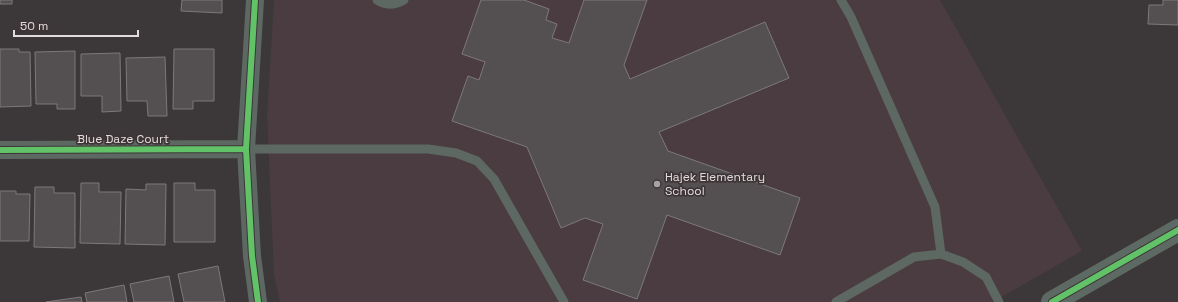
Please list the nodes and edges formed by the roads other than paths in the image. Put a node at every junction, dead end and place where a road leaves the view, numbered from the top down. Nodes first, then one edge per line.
1 (255, 0) edge
2 (377, 0) edge
3 (404, 0) edge
4 (841, 0) edge
5 (246, 149) junction
6 (0, 150) edge
7 (1178, 230) edge
8 (941, 254) junction
9 (258, 302) edge
10 (564, 302) edge
11 (836, 302) edge
12 (999, 302) edge
13 (1052, 302) edge

1 - 5 street
2 - 3 lane
4 - 8 lane
5 - 6 street, Blue Daze Court
5 - 9 street
5 - 10 lane
7 - 13 street
8 - 11 lane
8 - 12 lane

